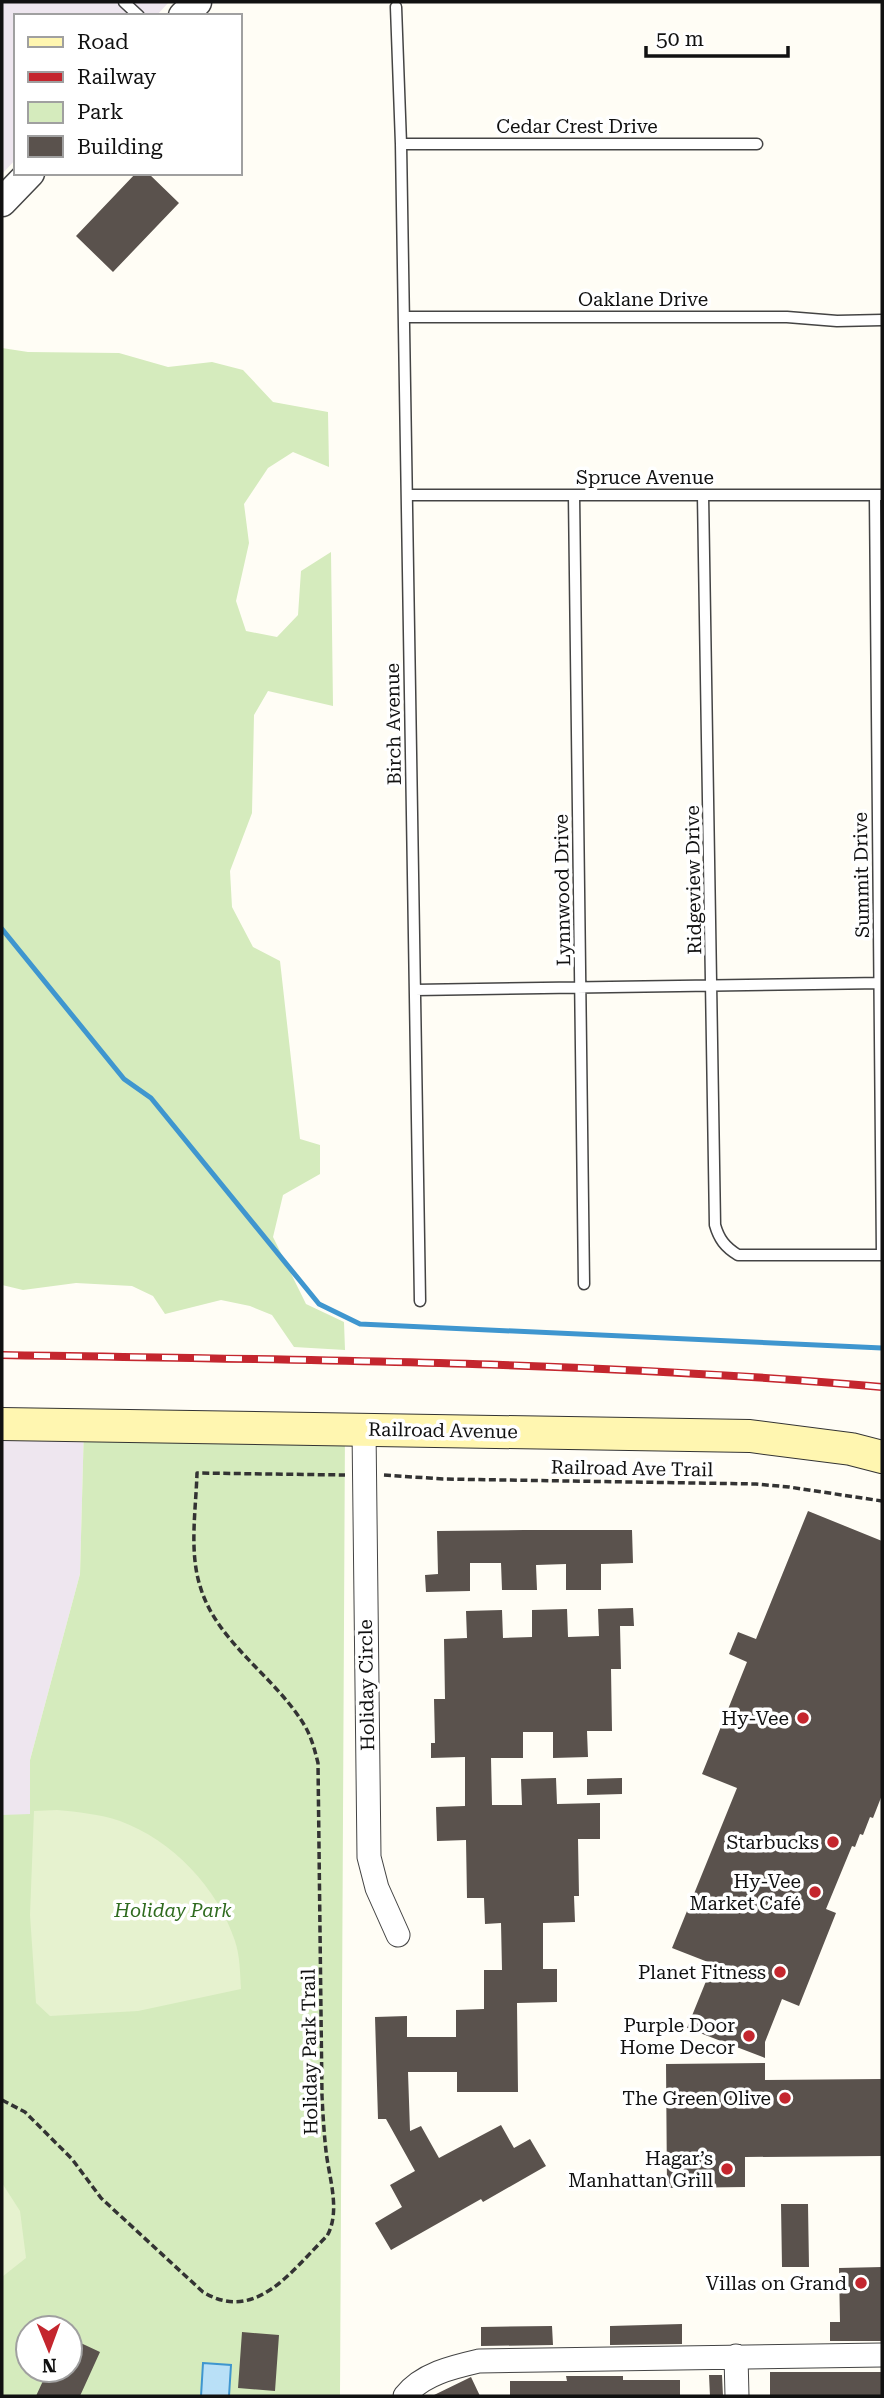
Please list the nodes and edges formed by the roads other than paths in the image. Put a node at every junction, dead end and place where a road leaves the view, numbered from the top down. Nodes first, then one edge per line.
1 (124, 2) edge
2 (396, 7) dead end
3 (137, 14) edge
4 (757, 144) dead end
5 (401, 145) junction
6 (28, 175) edge
7 (2, 202) edge
8 (404, 317) junction
9 (882, 320) edge
10 (407, 495) junction
11 (574, 495) junction
12 (703, 495) junction
13 (878, 495) edge
14 (881, 983) edge
15 (712, 985) junction
16 (580, 987) junction
17 (415, 990) junction
18 (882, 1255) edge
19 (584, 1284) dead end
20 (420, 1301) dead end
21 (2, 1424) edge
22 (364, 1429) junction
23 (882, 1457) edge
24 (398, 1935) dead end
25 (882, 2354) edge
26 (736, 2356) junction
27 (405, 2396) edge
28 (737, 2396) edge

1 - 3 lane
2 - 5 lane, Birch Avenue
4 - 5 lane, Cedar Crest Drive
5 - 8 lane, Birch Avenue
6 - 7 street
8 - 9 lane, Oaklane Drive
8 - 10 lane, Birch Avenue
10 - 11 lane, Spruce Avenue
10 - 17 lane, Birch Avenue
11 - 12 lane, Spruce Avenue
11 - 16 lane, Lynnwood Drive
12 - 13 lane, Spruce Avenue
12 - 15 lane, Ridgeview Drive
13 - 14 lane, Summit Drive
14 - 15 lane
14 - 18 lane, Summit Drive
15 - 16 lane
15 - 18 lane, Ridgeview Drive
16 - 17 lane
16 - 19 lane, Lynnwood Drive
17 - 20 lane, Birch Avenue
21 - 22 main road, Railroad Avenue
22 - 23 main road, Railroad Avenue
22 - 24 street, Holiday Circle
25 - 26 street
26 - 27 street
26 - 28 street

